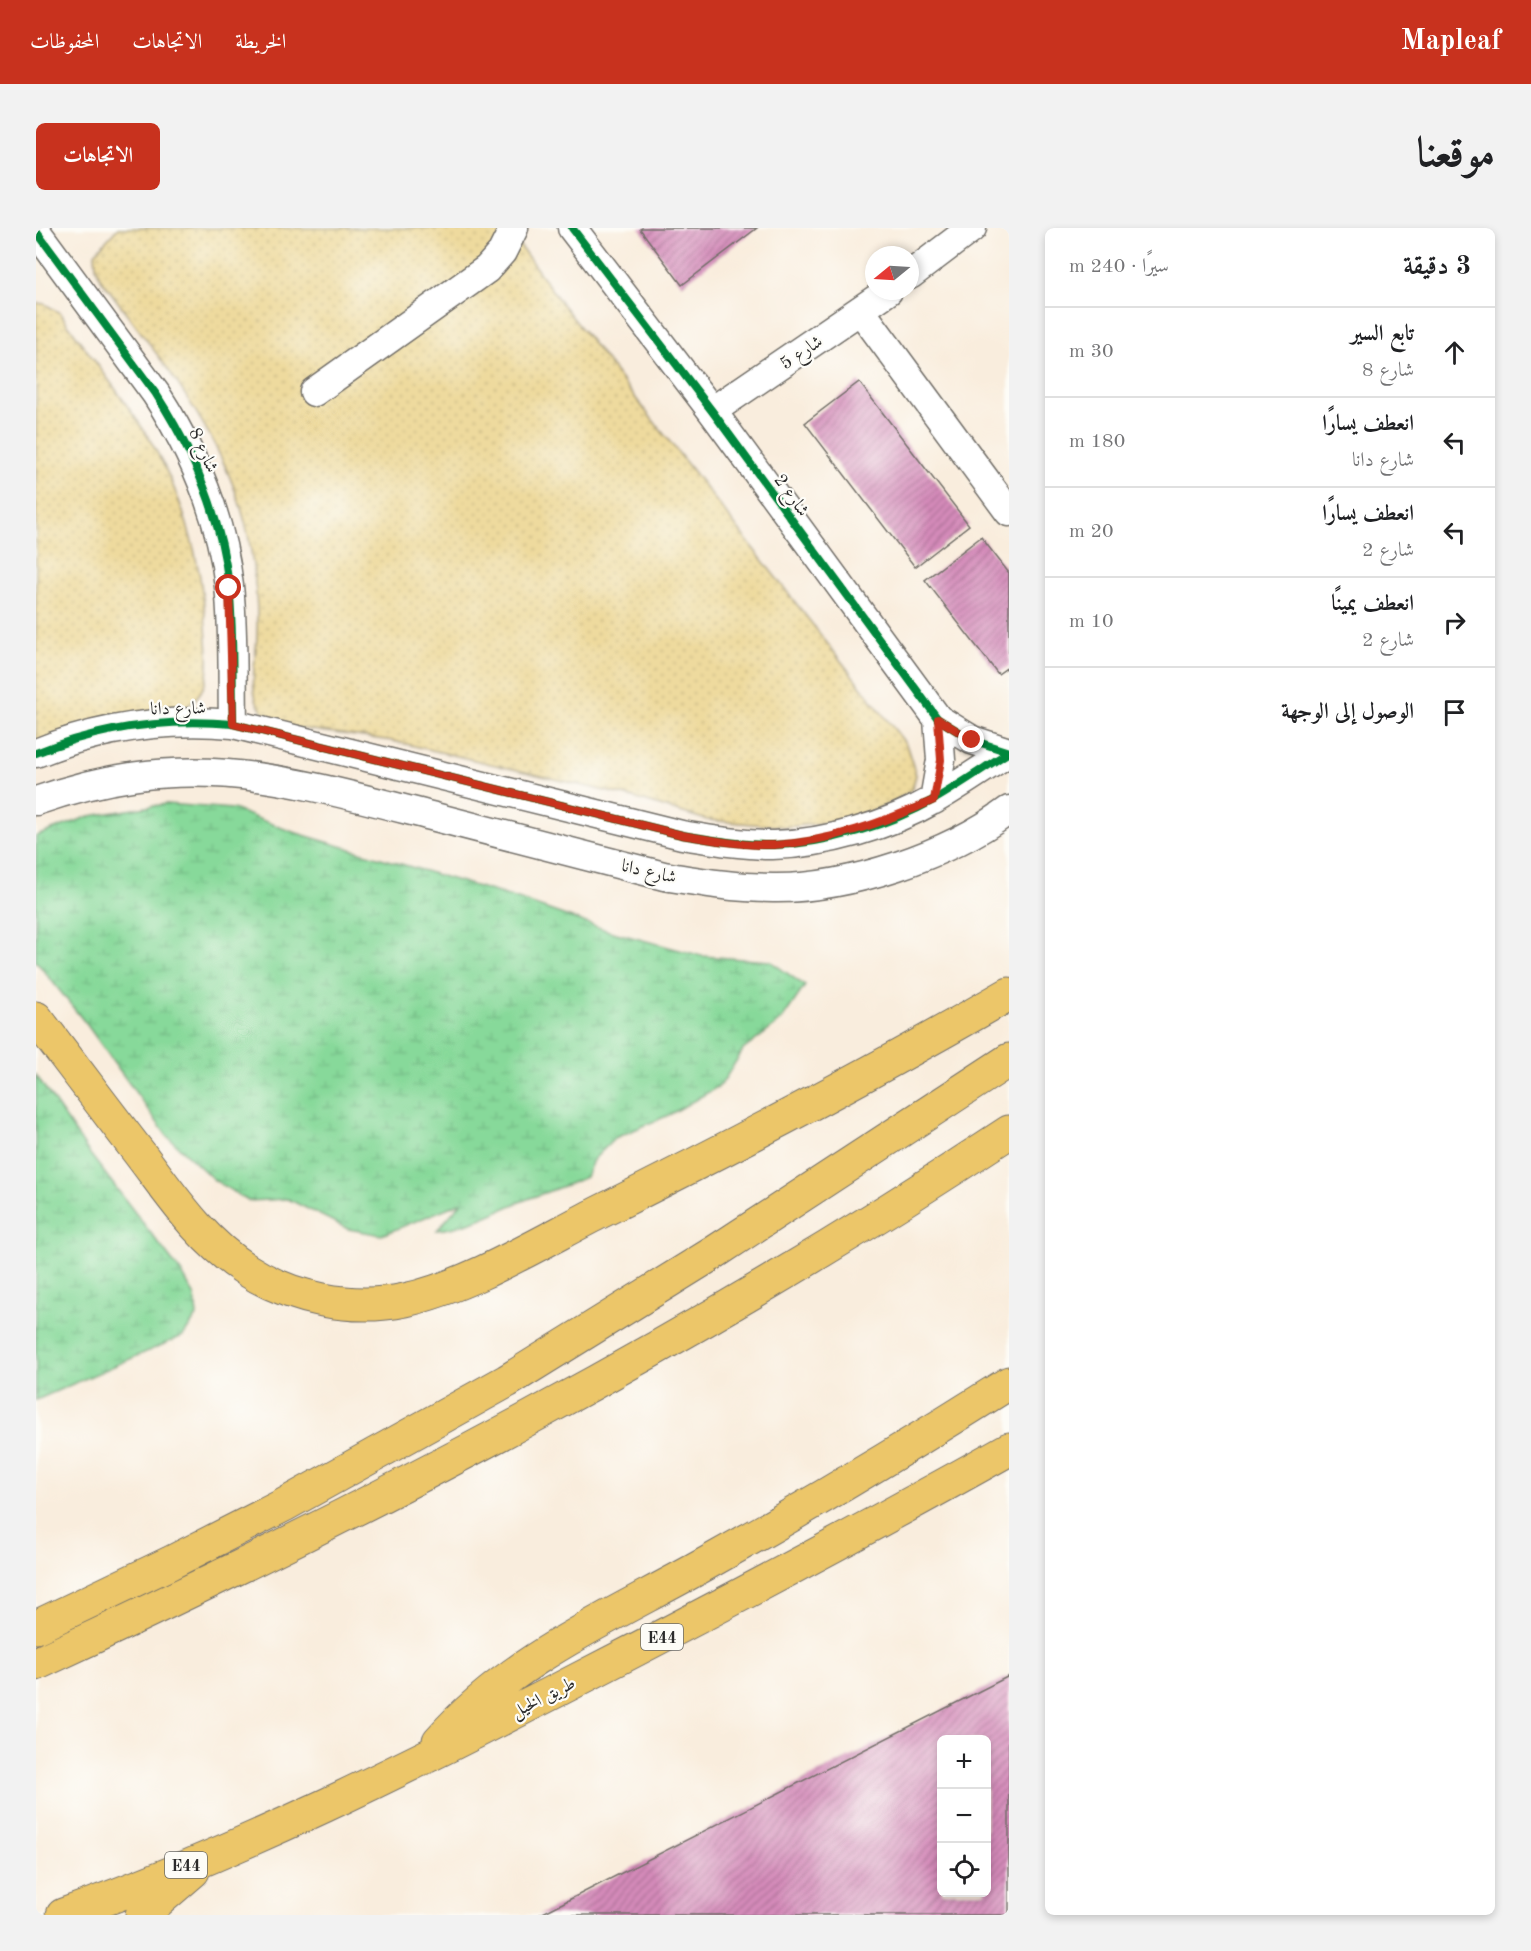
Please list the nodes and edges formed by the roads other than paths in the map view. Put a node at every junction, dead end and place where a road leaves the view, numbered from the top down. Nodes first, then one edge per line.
1 (514, 228) edge
2 (972, 228) edge
3 (586, 233) edge
4 (43, 236) edge
5 (919, 267) edge
6 (876, 300) edge
7 (861, 311) junction
8 (314, 392) dead end
9 (712, 411) junction
10 (1009, 512) edge
11 (938, 719) junction
12 (233, 724) junction
13 (1009, 752) edge
14 (36, 753) edge
15 (934, 800) junction
16 (36, 801) edge
17 (1009, 810) edge
18 (1009, 994) edge
19 (36, 1018) edge
20 (1009, 1060) edge
21 (1009, 1132) edge
22 (1009, 1383) edge
23 (1009, 1449) edge
24 (36, 1627) edge
25 (36, 1664) edge
26 (424, 1758) junction
27 (207, 1857) junction
28 (63, 1915) edge
29 (142, 1915) edge

1 - 8 street
2 - 5 street
3 - 9 street, شارع 2
4 - 12 street, شارع 8
6 - 7 street, شارع 5
7 - 9 street, شارع 5
7 - 10 street
9 - 11 street, شارع 2
11 - 13 street, شارع 2
11 - 15 street
12 - 14 street, شارع دانا
12 - 15 street, شارع دانا
13 - 15 street, شارع دانا
16 - 17 street, شارع دانا
18 - 19 highway
20 - 24 highway
21 - 25 highway
22 - 26 highway
23 - 26 highway, طريق الخيل / E44
26 - 27 highway, طريق الخيل / E44
27 - 28 highway, طريق الخيل / E44
27 - 29 highway

